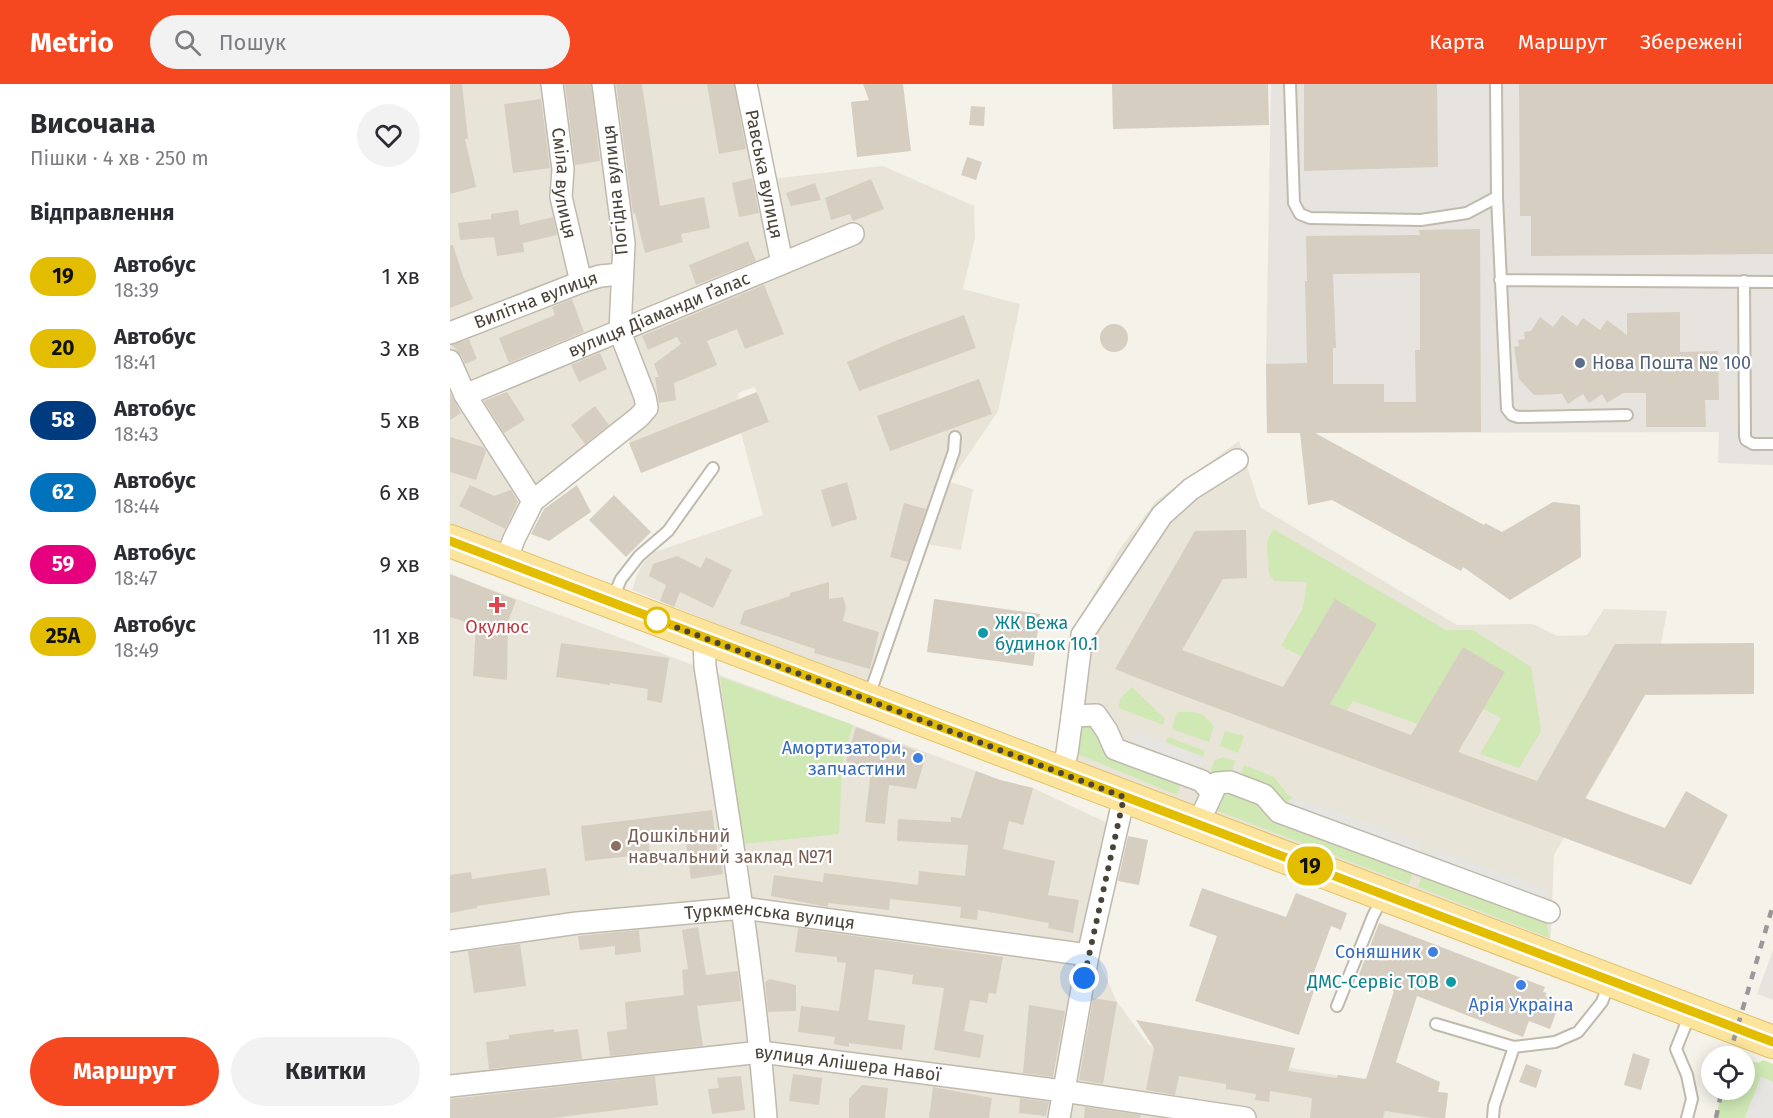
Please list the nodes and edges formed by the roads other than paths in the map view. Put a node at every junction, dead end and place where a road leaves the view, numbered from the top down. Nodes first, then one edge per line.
1 (552, 84) edge
2 (603, 84) edge
3 (746, 84) edge
4 (1290, 84) edge
5 (1496, 84) edge
6 (1497, 197) junction
7 (853, 234) dead end
8 (782, 263) junction
9 (622, 274) junction
10 (1500, 280) junction
11 (1744, 281) junction
12 (581, 282) junction
13 (1773, 282) edge
14 (620, 332) junction
15 (450, 333) edge
16 (450, 361) edge
17 (465, 395) junction
18 (1627, 415) dead end
19 (955, 437) dead end
20 (1773, 444) edge
21 (1237, 460) dead end
22 (713, 468) dead end
23 (533, 501) junction
24 (450, 541) edge
25 (505, 563) junction
26 (611, 602) junction
27 (704, 639) junction
28 (867, 699) junction
29 (1072, 716) junction
30 (1061, 772) junction
31 (1212, 793) junction
32 (1124, 797) junction
33 (1198, 824) junction
34 (1384, 894) junction
35 (743, 908) junction
36 (1549, 912) dead end
37 (450, 941) edge
38 (1088, 956) junction
39 (1610, 980) junction
40 (1337, 1006) dead end
41 (1691, 1011) junction
42 (1436, 1024) dead end
43 (1773, 1042) edge
44 (1514, 1047) junction
45 (761, 1052) junction
46 (450, 1086) edge
47 (1063, 1091) junction
48 (766, 1118) edge
49 (1059, 1118) edge
50 (1245, 1118) edge
51 (1493, 1118) edge
52 (1687, 1118) edge

1 - 12 street, Сміла вулиця
2 - 9 street, Погідна вулиця
3 - 8 street, Равська вулиця
4 - 6 lane
5 - 6 lane
6 - 10 lane
7 - 8 street, вулиця Діаманди Ґалас
8 - 14 street, вулиця Діаманди Ґалас
9 - 12 street, Вилітна вулиця
9 - 14 street, Погідна вулиця
10 - 11 lane
10 - 18 lane
11 - 13 lane
11 - 20 lane
12 - 15 street, Вилітна вулиця
14 - 17 street, вулиця Діаманди Ґалас
14 - 23 street
16 - 17 street
17 - 23 street
19 - 28 lane
21 - 29 street
22 - 26 lane
23 - 25 street
24 - 25 main road
25 - 26 main road
26 - 27 main road
27 - 28 main road
27 - 35 street
28 - 30 main road
29 - 30 street
29 - 31 street
30 - 32 main road
31 - 33 street
31 - 36 street
32 - 33 main road
32 - 38 street
33 - 34 main road
34 - 39 main road
34 - 40 lane
35 - 37 street, Туркменська вулиця
35 - 38 street, Туркменська вулиця
35 - 45 street
38 - 47 street
39 - 41 main road
39 - 44 lane
41 - 43 main road
41 - 52 lane
42 - 44 lane
44 - 51 lane
45 - 46 street, вулиця Алішера Навої
45 - 47 street, вулиця Алішера Навої
45 - 48 street
47 - 49 street
47 - 50 street, вулиця Алішера Навої

